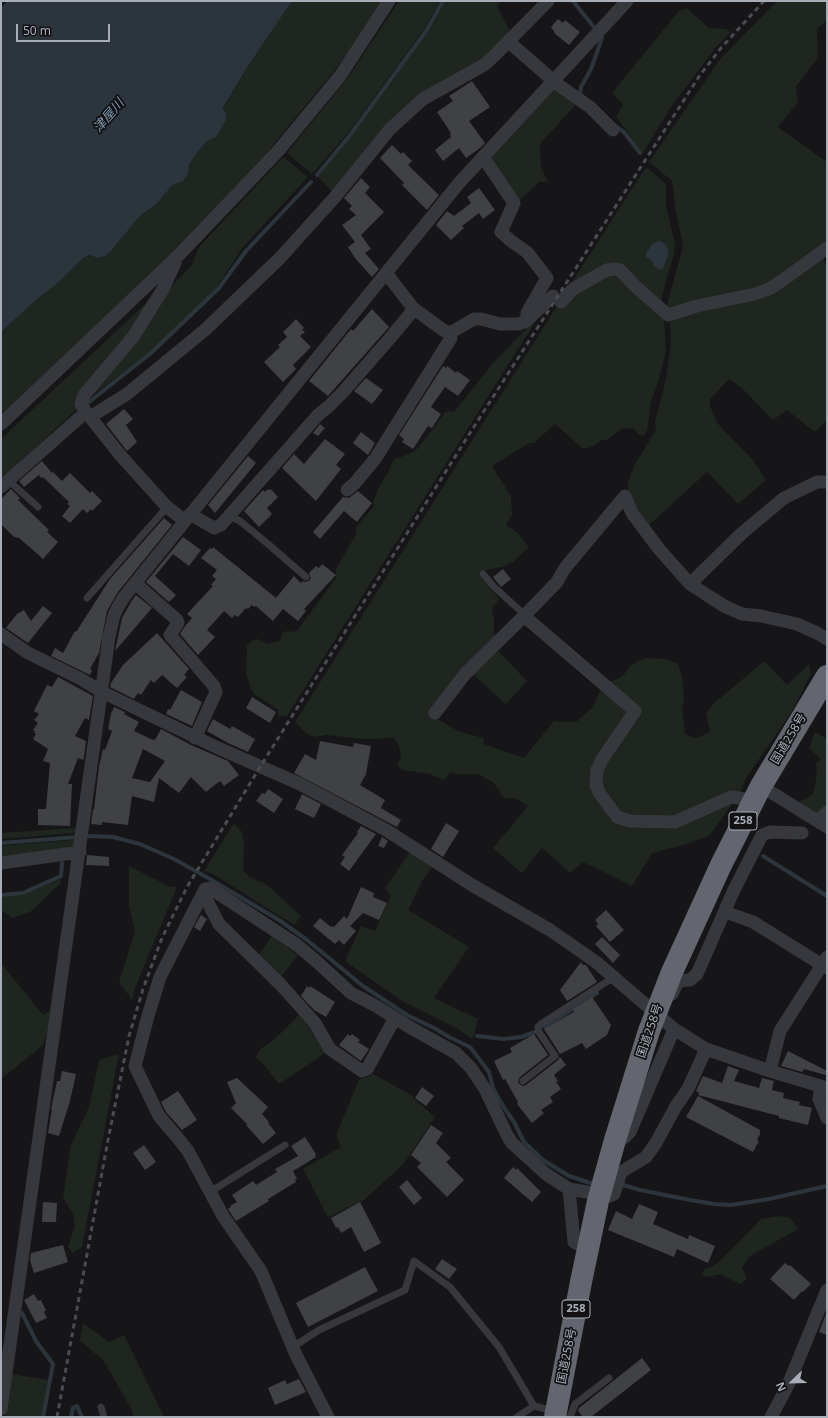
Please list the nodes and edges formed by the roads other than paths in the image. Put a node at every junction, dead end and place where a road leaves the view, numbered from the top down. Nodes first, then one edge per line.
1 (389, 1) edge
2 (548, 1) edge
3 (627, 1) edge
4 (509, 42) junction
5 (554, 81) junction
6 (613, 130) dead end
7 (483, 158) junction
8 (827, 248) edge
9 (178, 256) junction
10 (386, 272) junction
11 (413, 308) junction
12 (527, 321) junction
13 (450, 333) junction
14 (88, 414) junction
15 (1, 424) edge
16 (827, 482) edge
17 (4, 484) edge
18 (347, 490) dead end
19 (38, 507) dead end
20 (167, 507) junction
21 (229, 516) junction
22 (187, 518) junction
23 (483, 574) dead end
24 (306, 578) dead end
25 (136, 582) junction
26 (690, 584) junction
27 (87, 598) dead end
28 (525, 616) junction
29 (1, 634) edge
30 (822, 636) edge
31 (827, 676) edge
32 (102, 692) junction
33 (435, 713) dead end
34 (195, 738) junction
35 (757, 793) junction
36 (827, 812) edge
37 (822, 824) edge
38 (802, 833) dead end
39 (80, 848) junction
40 (1, 862) edge
41 (205, 889) dead end
42 (725, 912) junction
43 (825, 963) edge
44 (614, 977) junction
45 (395, 1018) junction
46 (656, 1025) junction
47 (674, 1029) junction
48 (706, 1049) junction
49 (770, 1071) junction
50 (523, 1081) dead end
51 (824, 1087) edge
52 (827, 1118) edge
53 (615, 1140) junction
54 (285, 1145) dead end
55 (615, 1167) junction
56 (569, 1189) junction
57 (210, 1192) junction
58 (607, 1195) junction
59 (588, 1249) junction
60 (826, 1295) edge
61 (6, 1331) edge
62 (293, 1347) junction
63 (609, 1378) dead end
64 (534, 1406) junction
65 (101, 1407) dead end
66 (1, 1409) edge
67 (561, 1415) edge
68 (104, 1417) edge
69 (328, 1417) edge
70 (517, 1417) edge
71 (771, 1417) edge

1 - 9 street
2 - 4 street
3 - 5 street
4 - 5 street
4 - 14 street
5 - 6 street
5 - 7 street
7 - 10 street
7 - 12 street
8 - 12 street
9 - 14 street
9 - 15 street
10 - 11 street
10 - 22 street
11 - 13 street
11 - 21 street
12 - 13 street
13 - 18 street
14 - 17 street
14 - 20 street
16 - 26 street
17 - 19 lane
20 - 22 street
20 - 27 lane
21 - 22 street
21 - 24 lane
22 - 25 street
23 - 28 lane
25 - 32 street
25 - 34 street
26 - 28 street
26 - 30 street
28 - 33 street
28 - 35 street
29 - 32 street
31 - 35 highway, 国道258号 / 258
32 - 34 street
32 - 39 street
34 - 44 street
35 - 37 street
35 - 46 highway, 国道258号 / 258
36 - 37 street
38 - 42 street
39 - 40 street
39 - 61 street
41 - 45 street
42 - 43 street
42 - 46 street
43 - 49 street
44 - 46 street
44 - 50 lane
45 - 56 street
45 - 57 street
46 - 47 street
46 - 53 highway, 国道258号 / 258
47 - 48 street
47 - 53 street
48 - 49 street
48 - 55 street
49 - 51 street
51 - 52 street
53 - 55 highway, 国道258号 / 258
54 - 57 lane
55 - 58 highway, 国道258号 / 258
56 - 58 street
56 - 59 street
57 - 62 street
58 - 59 highway, 国道258号 / 258
59 - 67 highway, 国道258号 / 258
60 - 71 street
61 - 66 street
62 - 64 lane
62 - 69 street
63 - 67 lane
64 - 67 lane
64 - 70 lane
65 - 68 lane

